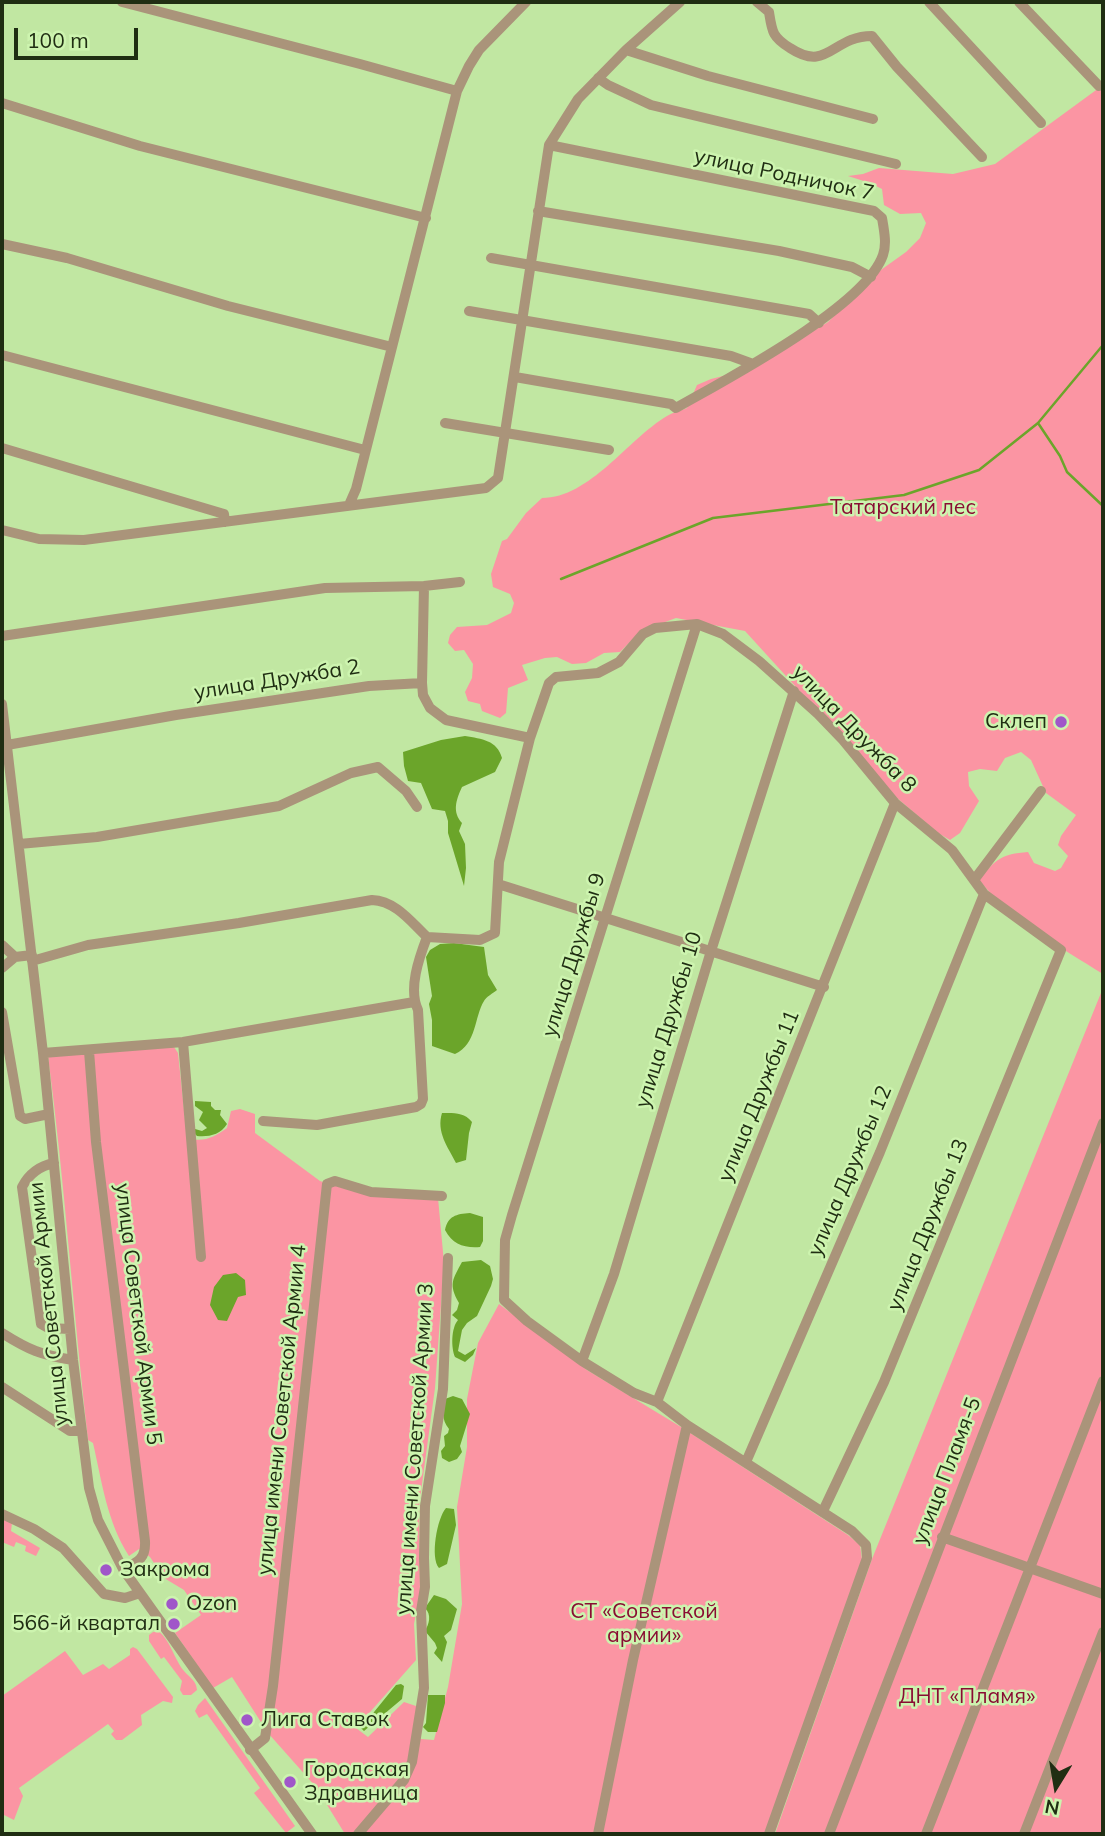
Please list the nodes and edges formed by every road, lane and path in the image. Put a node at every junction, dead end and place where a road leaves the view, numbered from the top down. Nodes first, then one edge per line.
1 (122, 2) edge
2 (526, 2) edge
3 (680, 2) edge
4 (757, 2) edge
5 (929, 2) edge
6 (1019, 2) edge
7 (626, 50) junction
8 (598, 78) junction
9 (1099, 86) dead end
10 (457, 92) junction
11 (2, 103) edge
12 (873, 119) dead end
13 (1041, 123) dead end
14 (549, 145) junction
15 (982, 157) dead end
16 (896, 164) dead end
17 (538, 211) junction
18 (426, 218) junction
19 (2, 244) edge
20 (491, 258) dead end
21 (530, 266) junction
22 (871, 277) junction
23 (469, 311) dead end
24 (522, 321) junction
25 (819, 323) junction
26 (392, 346) junction
27 (2, 355) edge
28 (753, 364) junction
29 (514, 377) junction
30 (445, 423) dead end
31 (505, 433) junction
32 (2, 448) edge
33 (365, 450) junction
34 (609, 450) dead end
35 (349, 505) junction
36 (225, 522) junction
37 (2, 530) edge
38 (460, 582) dead end
39 (424, 586) junction
40 (697, 624) junction
41 (2, 636) edge
42 (422, 683) junction
43 (794, 691) junction
44 (2, 704) edge
45 (530, 738) junction
46 (7, 745) junction
47 (6, 781) edge
48 (1041, 791) dead end
49 (895, 803) junction
50 (417, 807) dead end
51 (19, 844) junction
52 (974, 880) junction
53 (498, 884) junction
54 (984, 894) junction
55 (605, 918) junction
56 (427, 937) junction
57 (2, 945) edge
58 (1061, 950) joint
59 (710, 951) junction
60 (15, 957) junction
61 (32, 958) junction
62 (2, 968) edge
63 (824, 987) junction
64 (414, 1002) junction
65 (2, 1012) edge
66 (183, 1042) junction
67 (89, 1051) junction
68 (43, 1053) junction
69 (49, 1114) junction
70 (263, 1121) dead end
71 (1103, 1123) edge
72 (54, 1163) junction
73 (442, 1196) dead end
74 (201, 1257) dead end
75 (448, 1258) dead end
76 (70, 1329) junction
77 (2, 1333) edge
78 (73, 1360) junction
79 (582, 1361) junction
80 (1103, 1381) edge
81 (2, 1387) edge
82 (657, 1402) junction
83 (687, 1425) junction
84 (82, 1431) junction
85 (746, 1462) junction
86 (824, 1511) junction
87 (2, 1514) edge
88 (942, 1537) junction
89 (122, 1569) junction
90 (1030, 1569) junction
91 (140, 1593) junction
92 (1103, 1594) edge
93 (1103, 1632) edge
94 (250, 1750) junction
95 (312, 1834) edge
96 (358, 1834) edge
97 (598, 1834) edge
98 (769, 1834) edge
99 (829, 1834) edge
100 (926, 1834) edge
101 (1024, 1834) edge

1 - 10 street
2 - 10 street
3 - 7 street
4 - 15 street
5 - 13 street
6 - 9 street
7 - 8 street
7 - 12 street
8 - 14 street
8 - 16 street
10 - 18 street
11 - 18 street
14 - 17 street
14 - 22 street, улица Родничок 7
17 - 21 street
17 - 22 street
18 - 26 street
19 - 26 street
20 - 21 street
21 - 24 street
21 - 25 street
22 - 25 street, улица Родничок 7
23 - 24 street
24 - 28 street
24 - 29 street
25 - 28 street, улица Родничок 7
26 - 33 street
27 - 33 street
28 - 29 street, улица Родничок 7
29 - 31 street
30 - 31 street
31 - 34 street
31 - 35 street
32 - 36 street
33 - 35 street
35 - 36 street
36 - 37 street
38 - 39 street
39 - 41 street
39 - 42 street
40 - 43 street, улица Дружба 8
40 - 45 street
40 - 55 street, улица Дружбы 9
42 - 45 street
42 - 46 street, улица Дружба 2
43 - 49 street, улица Дружба 8
43 - 59 street, улица Дружбы 10
44 - 46 street, улица Советской Армии
45 - 53 street
46 - 47 street, улица Советской Армии
47 - 51 street, улица Советской Армии
48 - 52 street
49 - 52 street, улица Дружба 8
49 - 63 street, улица Дружбы 11
50 - 51 street
51 - 61 street, улица Советской Армии
52 - 54 street, улица Дружба 8
53 - 55 street
53 - 56 street
54 - 58 street, улица Дружба 8
54 - 85 street, улица Дружбы 12
55 - 59 street
55 - 79 street, улица Дружбы 9
56 - 61 street
56 - 64 street
57 - 60 street
58 - 86 street, улица Дружбы 13
59 - 63 street
59 - 79 street, улица Дружбы 10
60 - 61 street
60 - 62 street
61 - 68 street, улица Советской Армии
63 - 82 street, улица Дружбы 11
64 - 66 street
64 - 70 street
65 - 69 street
66 - 67 street
66 - 74 street
67 - 68 street
67 - 89 street, улица Советской Армии 5
68 - 69 street, улица Советской Армии
69 - 72 street, улица Советской Армии
71 - 88 street, улица Пламя-5
72 - 76 street, улица Советской Армии
72 - 76 street
73 - 94 street, улица имени Советской Армии 4
75 - 96 street, улица имени Советской Армии 3
76 - 78 street, улица Советской Армии
77 - 78 street
78 - 84 street, улица Советской Армии
79 - 82 street
80 - 90 street
81 - 84 street
82 - 83 street
83 - 85 street
83 - 97 street
84 - 89 street, улица Советской Армии
85 - 86 street
86 - 98 street
87 - 91 street
88 - 90 street
88 - 99 street, улица Пламя-5
89 - 91 street, улица Советской Армии
90 - 92 street
90 - 100 street
91 - 94 street, улица Советской Армии
93 - 101 street
94 - 95 street, улица Советской Армии

